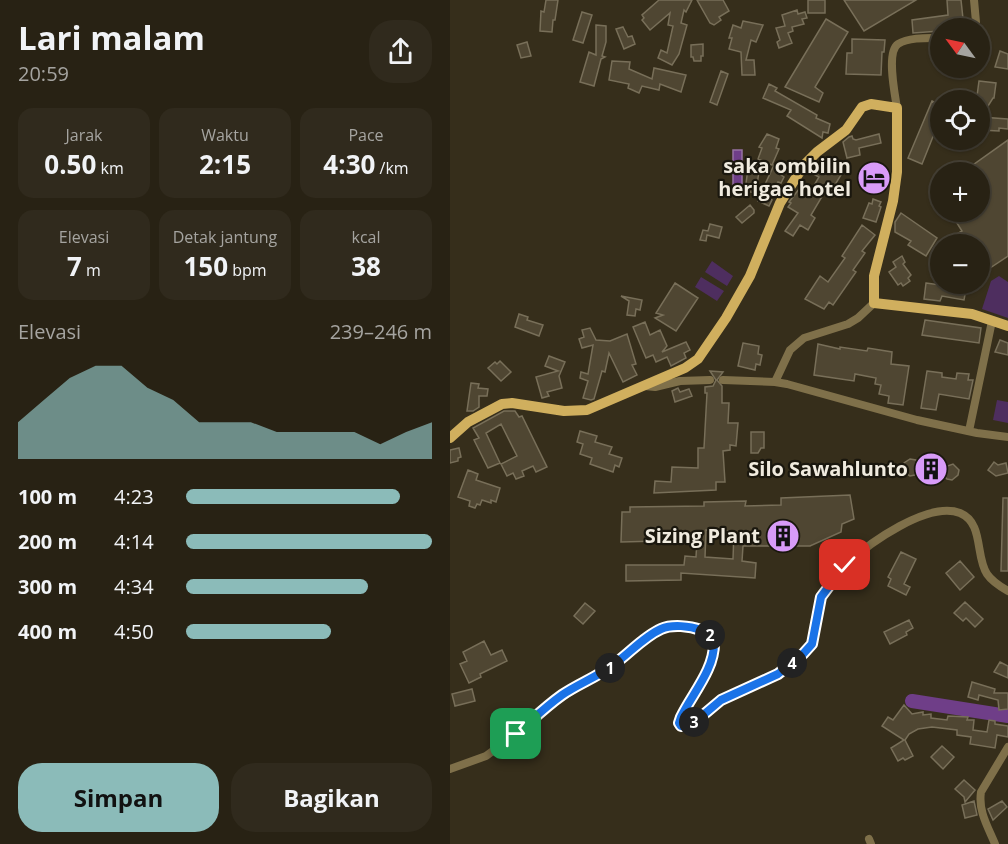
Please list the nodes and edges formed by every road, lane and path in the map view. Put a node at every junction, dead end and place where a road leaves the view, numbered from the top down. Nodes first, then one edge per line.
1 (974, 0) edge
2 (976, 18) edge
3 (930, 38) edge
4 (897, 108) junction
5 (874, 303) junction
6 (992, 321) junction
7 (1008, 326) edge
8 (710, 380) dead end
9 (723, 380) dead end
10 (775, 381) junction
11 (642, 386) junction
12 (969, 431) junction
13 (1008, 436) edge
14 (450, 438) edge
15 (1008, 591) edge
16 (1008, 747) edge
17 (450, 769) edge
18 (995, 844) edge

1 - 2 street
3 - 4 street
4 - 5 main road
4 - 11 main road
5 - 6 main road
5 - 10 street
6 - 7 main road
6 - 12 street
8 - 11 street
9 - 10 street
10 - 12 street
11 - 14 main road
12 - 13 street
15 - 17 street
16 - 18 street

